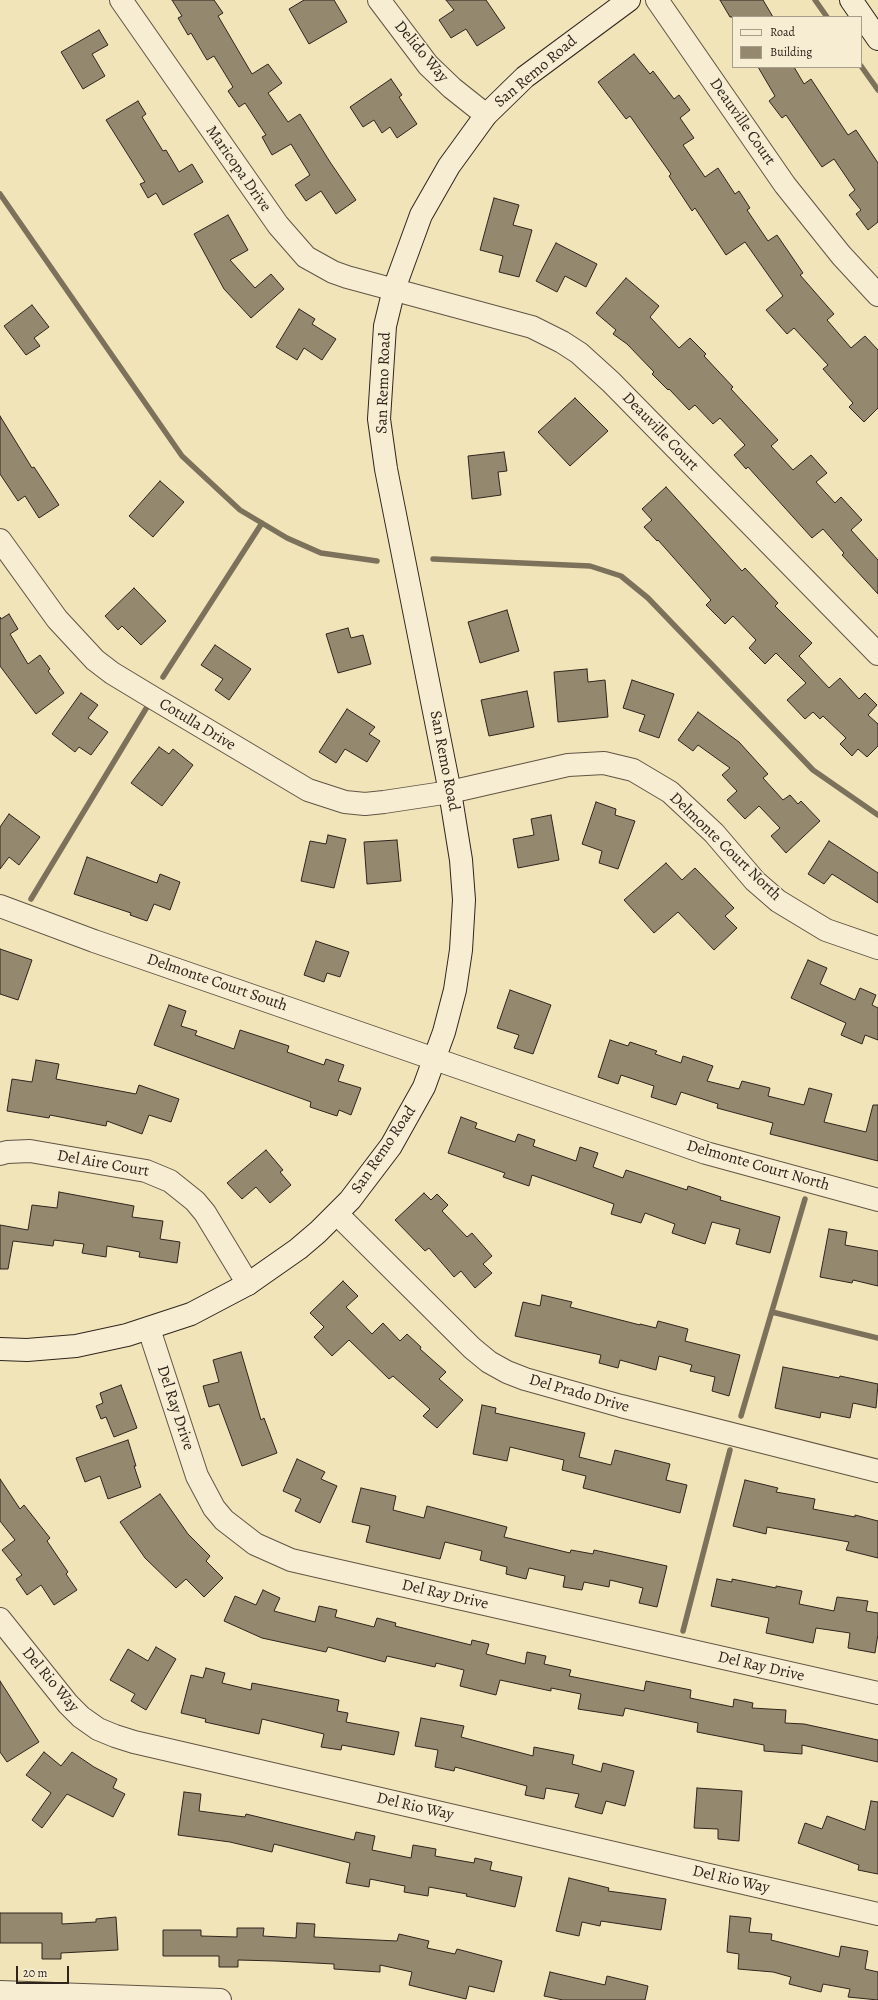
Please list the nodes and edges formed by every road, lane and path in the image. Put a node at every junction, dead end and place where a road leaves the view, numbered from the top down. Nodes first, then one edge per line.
1 (120, 0) edge
2 (379, 0) edge
3 (630, 0) edge
4 (657, 0) edge
5 (851, 0) edge
6 (878, 39) edge
7 (486, 114) junction
8 (394, 289) junction
9 (878, 295) edge
10 (0, 540) edge
11 (878, 654) edge
12 (450, 792) junction
13 (0, 906) edge
14 (878, 948) edge
15 (435, 1059) junction
16 (0, 1154) edge
17 (878, 1200) edge
18 (337, 1214) junction
19 (248, 1284) junction
20 (149, 1329) junction
21 (0, 1349) edge
22 (878, 1471) edge
23 (0, 1619) edge
24 (878, 1693) edge
25 (878, 1914) edge
26 (0, 1992) edge
27 (220, 2000) edge

1 - 8 street, Maricopa Drive
2 - 7 street, Delido Way
3 - 7 street, San Remo Road
4 - 9 street, Deauville Court
5 - 6 street
7 - 8 street, San Remo Road
8 - 11 street, Deauville Court
8 - 12 street, San Remo Road
10 - 12 street, Cotulla Drive
12 - 14 street, Delmonte Court North
12 - 15 street, San Remo Road
13 - 15 street, Delmonte Court South
15 - 17 street, Delmonte Court North
15 - 18 street, San Remo Road
16 - 19 street, Del Aire Court
18 - 19 street, San Remo Road
18 - 22 street, Del Prado Drive
19 - 20 street, San Remo Road
20 - 21 street, San Remo Road
20 - 24 street, Del Ray Drive
23 - 25 street, Del Rio Way
26 - 27 street

